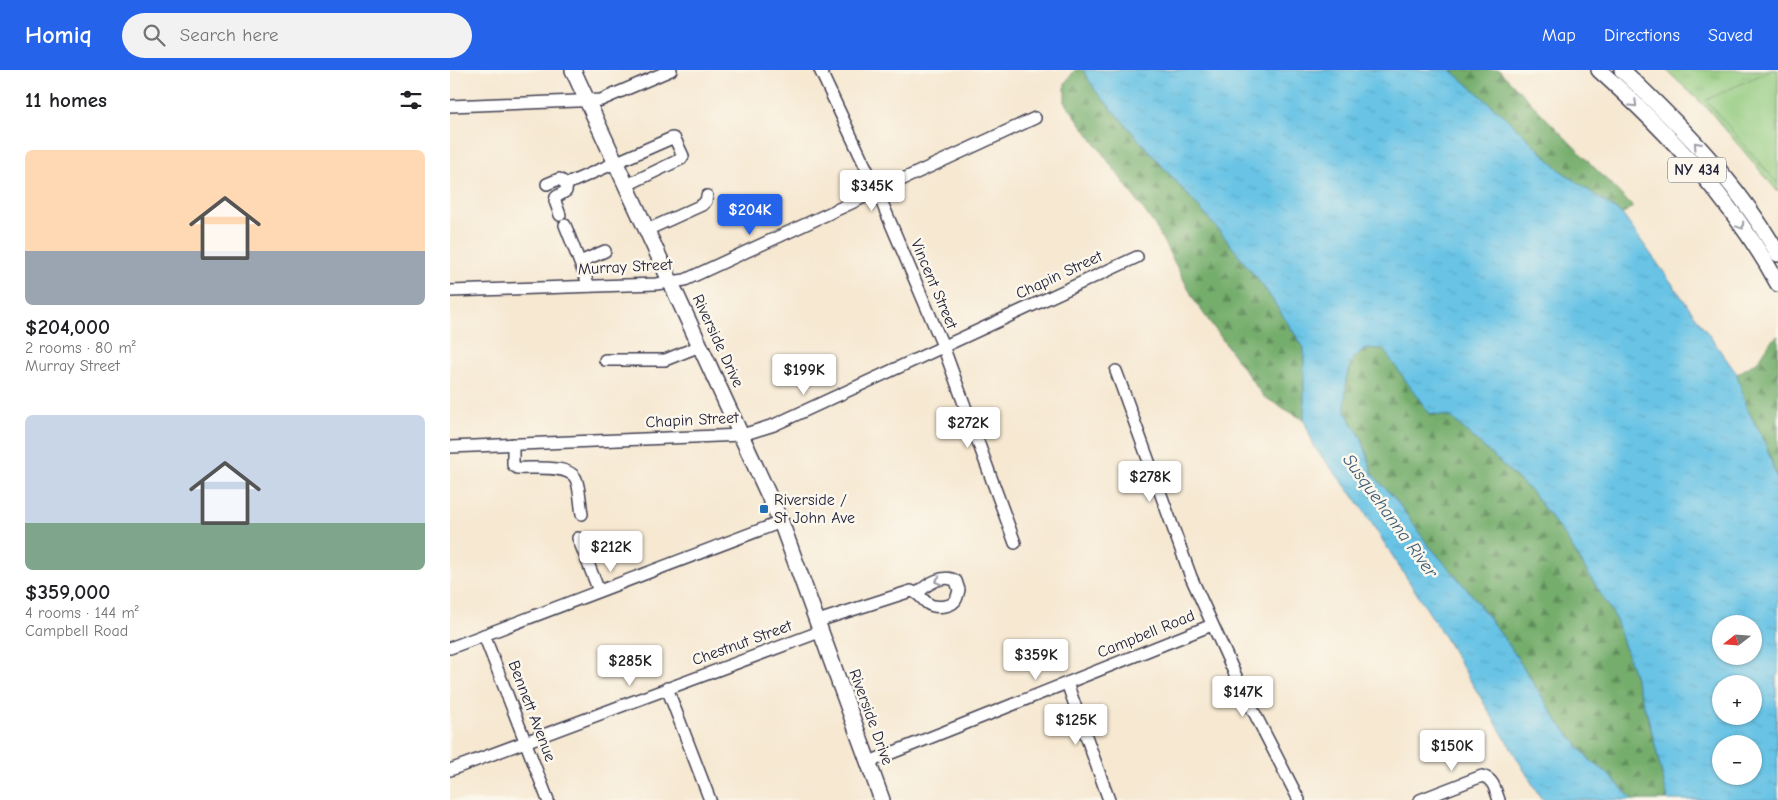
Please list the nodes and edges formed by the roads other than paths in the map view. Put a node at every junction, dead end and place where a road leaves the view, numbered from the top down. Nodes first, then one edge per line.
1 (574, 70) edge
2 (671, 70) edge
3 (820, 70) edge
4 (1599, 70) edge
5 (1622, 70) edge
6 (588, 100) junction
7 (450, 106) edge
8 (1035, 118) dead end
9 (692, 162) dead end
10 (617, 164) junction
11 (546, 184) dead end
12 (567, 184) junction
13 (628, 188) junction
14 (877, 192) junction
15 (708, 196) dead end
16 (647, 230) junction
17 (605, 251) dead end
18 (1778, 254) edge
19 (1137, 257) dead end
20 (580, 262) junction
21 (671, 282) junction
22 (1778, 284) edge
23 (590, 286) junction
24 (450, 291) edge
25 (700, 346) junction
26 (943, 346) junction
27 (605, 360) dead end
28 (1116, 371) dead end
29 (742, 436) junction
30 (513, 444) junction
31 (450, 447) edge
32 (582, 514) dead end
33 (781, 522) junction
34 (578, 538) dead end
35 (1015, 543) dead end
36 (599, 592) junction
37 (918, 593) dead end
38 (1212, 625) junction
39 (820, 626) junction
40 (484, 635) junction
41 (450, 648) edge
42 (1067, 683) junction
43 (666, 688) junction
44 (526, 741) junction
45 (869, 762) junction
46 (450, 770) edge
47 (548, 800) edge
48 (710, 800) edge
49 (882, 800) edge
50 (1109, 800) edge
51 (1299, 800) edge
52 (1420, 800) edge
53 (1499, 800) edge

1 - 6 main road, Riverside Drive
2 - 6 street
3 - 14 street, Vincent Street
4 -> 22 main road, NY 434
18 -> 5 main road, NY 434
6 - 7 street
6 - 10 main road, Riverside Drive
8 - 14 street, Murray Street
9 - 13 street
10 - 12 street
10 - 13 main road, Riverside Drive
10 - 13 street
11 - 12 street
12 - 20 street
13 - 16 main road, Riverside Drive
14 - 21 street, Murray Street
14 - 26 street, Vincent Street
15 - 16 street
16 - 21 main road, Riverside Drive
17 - 20 street
19 - 26 street, Chapin Street
20 - 23 street
21 - 23 street, Murray Street
21 - 25 main road, Riverside Drive
23 - 24 street, Murray Street
25 - 27 street
25 - 29 main road, Riverside Drive
26 - 29 street, Chapin Street
26 - 35 street, Vincent Street
28 - 38 street
29 - 30 street, Chapin Street
29 - 33 main road, Riverside Drive
30 - 31 street, Chapin Street
30 - 32 street
33 - 36 street
33 - 39 main road, Riverside Drive
34 - 36 street
36 - 40 street
37 - 39 street, Chestnut Street
38 - 42 street, Campbell Road
38 - 51 street
39 - 43 street, Chestnut Street
39 - 45 main road, Riverside Drive
40 - 41 street
40 - 44 street, Bennett Avenue
42 - 45 street, Campbell Road
42 - 50 street
43 - 44 street, Chestnut Street
43 - 48 street
44 - 46 street, Chestnut Street
44 - 47 street, Bennett Avenue
45 - 49 main road, Riverside Drive
52 - 53 street

